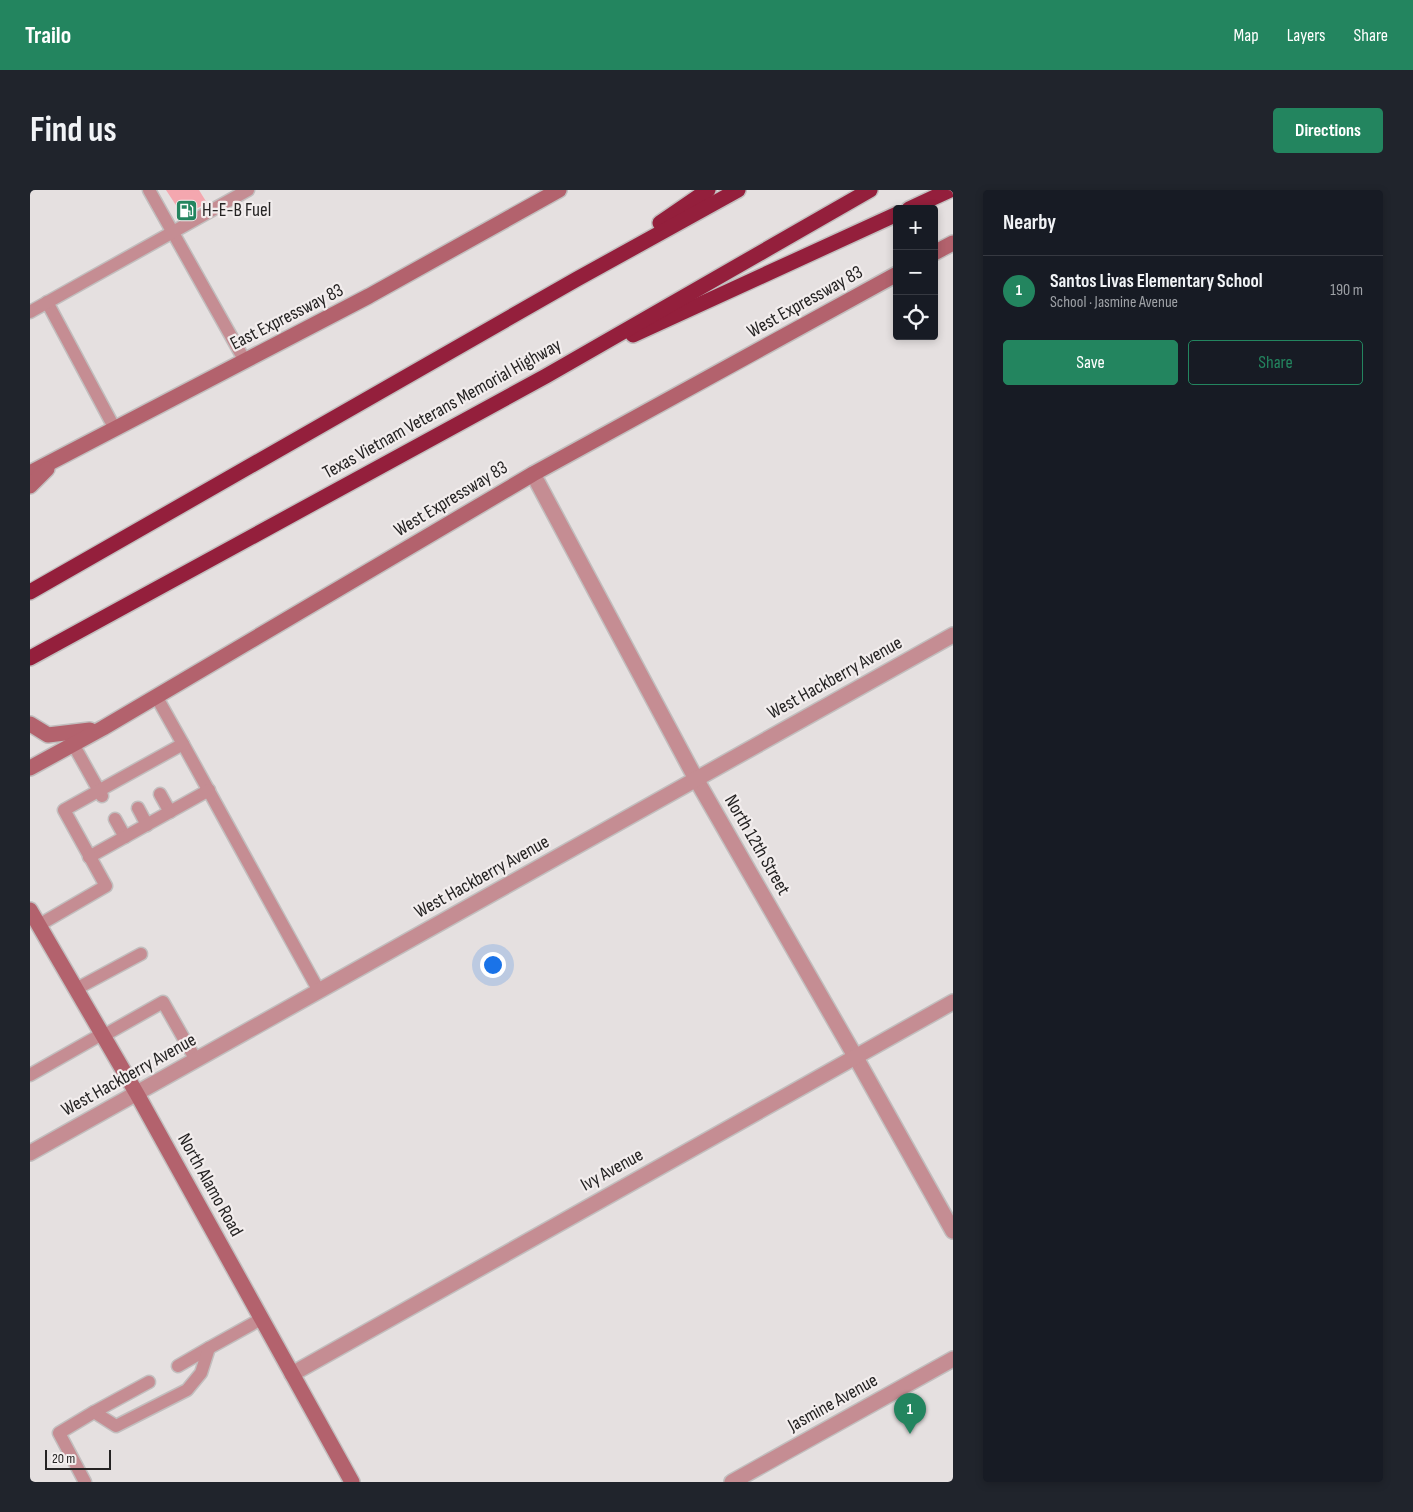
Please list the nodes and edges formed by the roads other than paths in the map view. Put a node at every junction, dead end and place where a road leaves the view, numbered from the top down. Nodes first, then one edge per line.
1 (149, 190) edge
2 (248, 190) edge
3 (559, 190) edge
4 (708, 190) edge
5 (738, 190) edge
6 (870, 190) edge
7 (950, 190) edge
8 (918, 205) edge
9 (893, 216) edge
10 (173, 232) junction
11 (953, 243) edge
12 (938, 251) edge
13 (893, 276) edge
14 (577, 279) junction
15 (47, 302) junction
16 (30, 312) edge
17 (245, 361) junction
18 (546, 376) junction
19 (115, 429) junction
20 (61, 456) junction
21 (30, 473) edge
22 (533, 474) junction
23 (30, 486) edge
24 (30, 592) edge
25 (953, 635) edge
26 (30, 658) edge
27 (156, 696) junction
28 (30, 724) edge
29 (103, 728) junction
30 (73, 744) junction
31 (183, 744) junction
32 (30, 768) edge
33 (696, 779) junction
34 (209, 790) junction
35 (101, 794) junction
36 (160, 794) dead end
37 (138, 808) dead end
38 (170, 812) junction
39 (115, 819) dead end
40 (147, 825) junction
41 (125, 837) junction
42 (90, 857) junction
43 (34, 920) edge
44 (141, 954) dead end
45 (76, 989) junction
46 (319, 991) junction
47 (953, 1002) edge
48 (103, 1035) junction
49 (855, 1056) junction
50 (196, 1060) junction
51 (30, 1075) edge
52 (137, 1094) junction
53 (30, 1153) edge
54 (953, 1231) edge
55 (261, 1319) junction
56 (209, 1348) junction
57 (953, 1358) edge
58 (178, 1366) dead end
59 (292, 1374) junction
60 (149, 1382) dead end
61 (94, 1412) junction
62 (85, 1482) edge
63 (352, 1482) edge
64 (732, 1482) edge

1 - 10 lane
2 - 10 lane
3 - 17 main road, East Expressway 83
4 - 14 highway
5 - 14 highway
6 - 18 highway, Texas Vietnam Veterans Memorial Highway
7 - 8 highway
9 - 18 highway
10 - 15 lane
10 - 17 lane
11 - 12 main road
13 - 22 main road, West Expressway 83
14 - 24 highway
15 - 16 lane
15 - 19 lane
17 - 19 main road, East Expressway 83
18 - 26 highway, Texas Vietnam Veterans Memorial Highway
19 - 20 main road, East Expressway 83
20 - 21 main road, East Expressway 83
20 - 23 main road
22 - 27 main road, West Expressway 83
22 - 33 street, North 12th Street
25 - 33 street, West Hackberry Avenue
27 - 29 main road, West Expressway 83
27 - 31 lane
28 - 29 main road
29 - 30 main road, West Expressway 83
30 - 32 main road, West Expressway 83
30 - 35 lane
31 - 34 lane
31 - 35 lane
33 - 46 street, West Hackberry Avenue
33 - 49 street, North 12th Street
34 - 38 lane
34 - 46 lane
35 - 42 lane
36 - 38 lane
37 - 40 lane
38 - 40 lane
39 - 41 lane
40 - 41 lane
41 - 42 lane
42 - 43 lane
43 - 45 main road, North Alamo Road
44 - 45 lane
45 - 48 main road, North Alamo Road
46 - 50 street, West Hackberry Avenue
47 - 49 street, Ivy Avenue
48 - 50 lane
48 - 51 lane
48 - 52 main road, North Alamo Road
49 - 54 street, North 12th Street
49 - 59 street, Ivy Avenue
50 - 52 street, West Hackberry Avenue
52 - 53 street, West Hackberry Avenue
52 - 55 main road, North Alamo Road
55 - 56 lane
55 - 59 main road, North Alamo Road
56 - 58 lane
56 - 61 lane
57 - 64 street, Jasmine Avenue
59 - 63 main road, North Alamo Road
60 - 61 lane
61 - 62 lane

